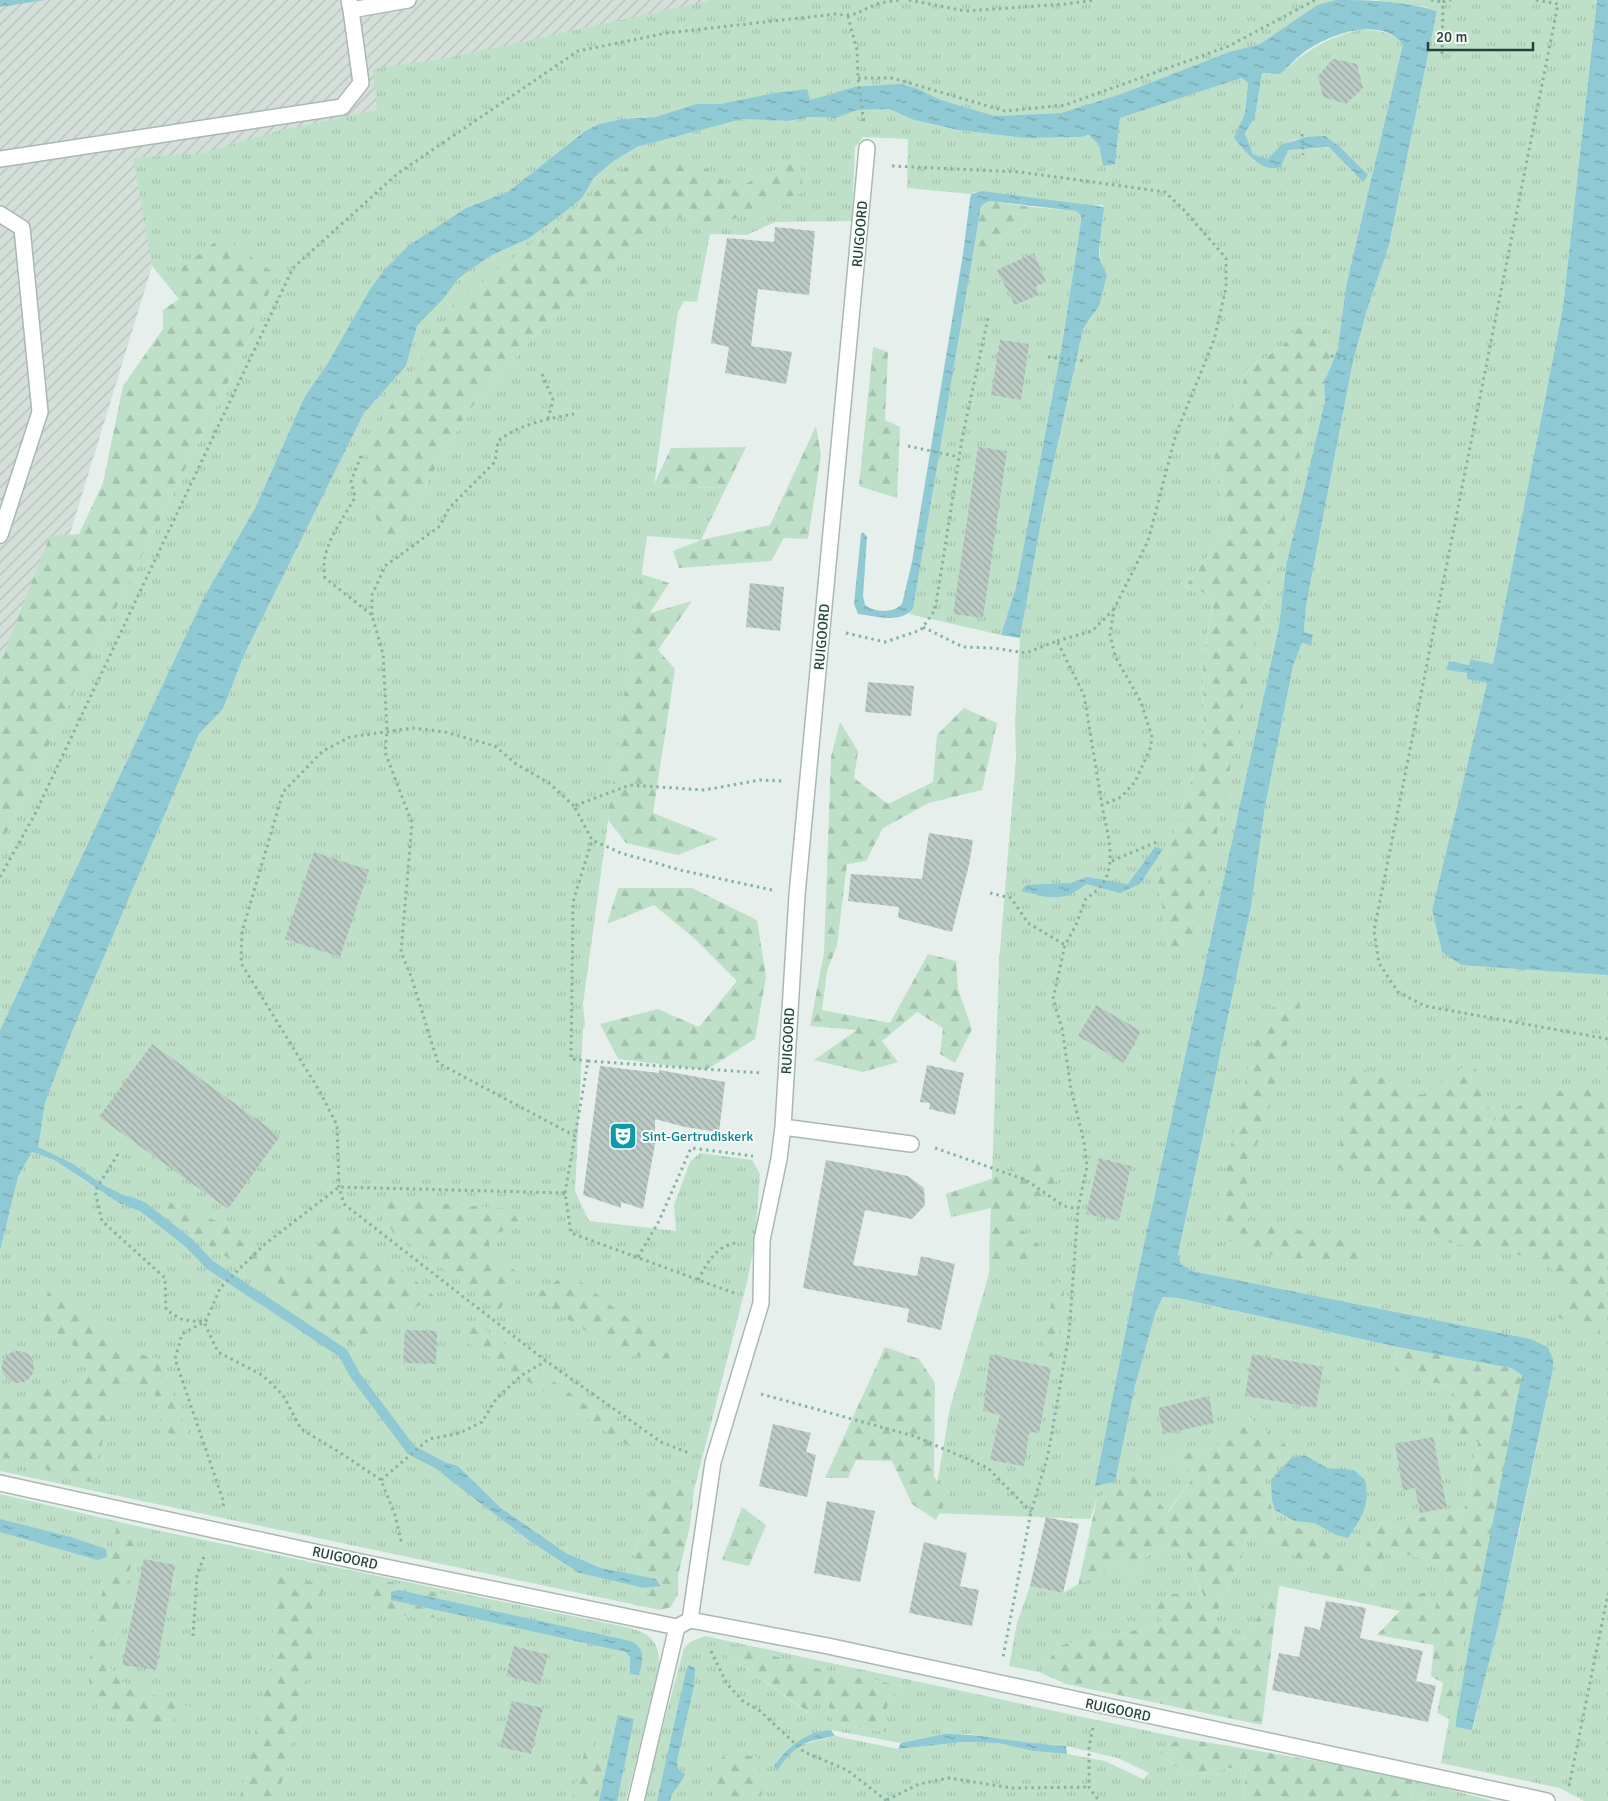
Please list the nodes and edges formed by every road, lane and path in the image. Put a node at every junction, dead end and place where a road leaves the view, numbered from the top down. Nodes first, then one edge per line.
1 (408, 0) edge
2 (900, 0) edge
3 (909, 0) edge
4 (1095, 0) edge
5 (1315, 0) edge
6 (1431, 0) edge
7 (1451, 0) edge
8 (1536, 0) edge
9 (1443, 2) junction
10 (1558, 2) edge
11 (350, 5) edge
12 (848, 16) junction
13 (1442, 54) dead end
14 (858, 78) junction
15 (864, 125) dead end
16 (1302, 134) dead end
17 (867, 148) dead end
18 (1304, 155) dead end
19 (0, 159) edge
20 (866, 165) junction
21 (0, 214) edge
22 (988, 318) dead end
23 (1332, 356) dead end
24 (1048, 357) dead end
25 (1084, 361) dead end
26 (1357, 361) dead end
27 (542, 374) dead end
28 (574, 414) dead end
29 (548, 418) junction
30 (908, 446) dead end
31 (361, 456) dead end
32 (959, 457) junction
33 (0, 535) edge
34 (1114, 609) junction
35 (372, 615) junction
36 (823, 627) junction
37 (923, 627) junction
38 (1057, 640) junction
39 (387, 730) junction
40 (808, 782) junction
41 (1102, 805) junction
42 (574, 806) junction
43 (592, 840) junction
44 (1159, 841) dead end
45 (1112, 861) junction
46 (0, 877) edge
47 (990, 893) dead end
48 (797, 895) junction
49 (1065, 945) junction
50 (1608, 1040) edge
51 (588, 1060) junction
52 (786, 1075) junction
53 (783, 1127) junction
54 (575, 1136) junction
55 (911, 1144) joint
56 (118, 1154) dead end
57 (779, 1159) junction
58 (339, 1187) junction
59 (565, 1193) junction
60 (1078, 1208) junction
61 (762, 1240) junction
62 (638, 1257) junction
63 (698, 1280) junction
64 (761, 1303) junction
65 (204, 1322) junction
66 (546, 1361) junction
67 (736, 1387) junction
68 (713, 1462) junction
69 (381, 1480) junction
70 (0, 1482) edge
71 (1031, 1512) junction
72 (214, 1529) junction
73 (408, 1572) junction
74 (1608, 1594) edge
75 (690, 1623) junction
76 (193, 1636) dead end
77 (994, 1682) junction
78 (1099, 1706) junction
79 (1089, 1787) junction
80 (1567, 1792) dead end
81 (887, 1800) edge
82 (636, 1801) edge
83 (1099, 1801) edge
84 (1547, 1801) edge

1 - 11 street
2 - 12 path
3 - 4 path
5 - 14 path
6 - 9 path
7 - 9 path
8 - 10 path
9 - 13 path
10 - 50 path
11 - 19 street
12 - 14 path
12 - 46 path
14 - 15 path
16 - 18 path
17 - 20 street, RUIGOORD
20 - 34 path
20 - 36 street, RUIGOORD
21 - 33 street
22 - 32 path
23 - 26 path
24 - 25 path
27 - 29 path
28 - 29 path
29 - 35 path
30 - 32 path
31 - 35 path
32 - 37 path
34 - 38 path
34 - 41 path
35 - 39 path
36 - 37 path
36 - 40 street, RUIGOORD
37 - 38 path
38 - 41 path
39 - 42 path
39 - 54 path
39 - 58 path
40 - 42 path
40 - 48 street, RUIGOORD
41 - 45 path
42 - 43 path
43 - 48 path
43 - 51 path
44 - 45 path
45 - 49 path
47 - 49 path
48 - 52 street, RUIGOORD
49 - 60 path
51 - 52 path
51 - 54 path
52 - 53 street, RUIGOORD
53 - 55 street
53 - 57 street, RUIGOORD
54 - 59 path
55 - 60 path
56 - 65 path
57 - 61 street, RUIGOORD
57 - 62 path
58 - 59 path
58 - 65 path
58 - 66 path
59 - 62 path
60 - 71 path
61 - 63 path
61 - 64 street, RUIGOORD
62 - 63 path
63 - 64 path
64 - 67 street, RUIGOORD
65 - 69 path
65 - 72 path
66 - 68 path
66 - 69 path
67 - 68 street, RUIGOORD
67 - 71 path
68 - 75 street, RUIGOORD
69 - 73 path
70 - 72 street, RUIGOORD
71 - 77 path
72 - 73 street, RUIGOORD
72 - 76 path
73 - 75 street, RUIGOORD
74 - 80 path
75 - 77 street, RUIGOORD
75 - 81 path
75 - 82 street
77 - 78 street, RUIGOORD
78 - 79 path
78 - 84 street, RUIGOORD
79 - 81 path
79 - 83 path

